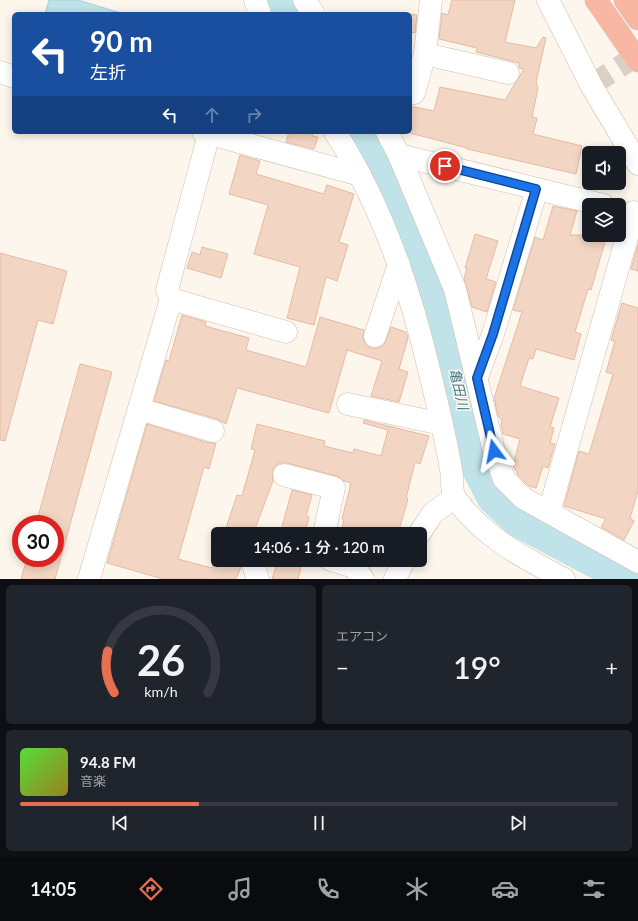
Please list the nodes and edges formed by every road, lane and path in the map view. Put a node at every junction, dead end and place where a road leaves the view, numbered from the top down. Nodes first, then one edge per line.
1 (255, 0) edge
2 (304, 0) edge
3 (431, 0) edge
4 (548, 0) edge
5 (596, 0) edge
6 (625, 0) edge
7 (259, 12) edge
8 (313, 12) edge
9 (638, 19) edge
10 (425, 54) junction
11 (638, 61) edge
12 (0, 72) edge
13 (508, 73) dead end
14 (12, 76) edge
15 (412, 92) edge
16 (206, 134) edge
17 (210, 134) edge
18 (336, 134) edge
19 (388, 134) edge
20 (399, 155) junction
21 (638, 164) edge
22 (360, 175) junction
23 (536, 189) junction
24 (582, 200) edge
25 (630, 210) edge
26 (398, 264) junction
27 (171, 299) junction
28 (286, 332) dead end
29 (375, 336) dead end
30 (477, 378) junction
31 (348, 404) dead end
32 (139, 409) junction
33 (442, 424) junction
34 (214, 431) dead end
35 (284, 474) dead end
36 (454, 498) junction
37 (549, 512) junction
38 (326, 527) edge
39 (424, 527) edge
40 (638, 561) edge
41 (354, 567) edge
42 (400, 567) edge
43 (559, 578) edge
44 (89, 579) edge
45 (363, 579) edge
46 (394, 579) edge

1 - 7 street
2 - 8 street
3 - 10 street
4 - 21 street
5 - 11 highway
6 - 9 highway
10 - 13 street
10 - 15 street
12 - 14 street
16 - 27 street
17 - 22 street
18 - 22 street
19 - 20 street
20 - 23 street
20 - 30 street
22 - 26 street
23 - 24 street
23 - 30 street
25 - 37 street
26 - 29 street
26 - 33 street
27 - 28 street
27 - 32 street
30 - 37 street
31 - 33 street
32 - 34 street
32 - 44 street
33 - 36 street
35 - 38 street
36 - 39 street
36 - 43 street
37 - 40 street
41 - 45 street
42 - 46 street

